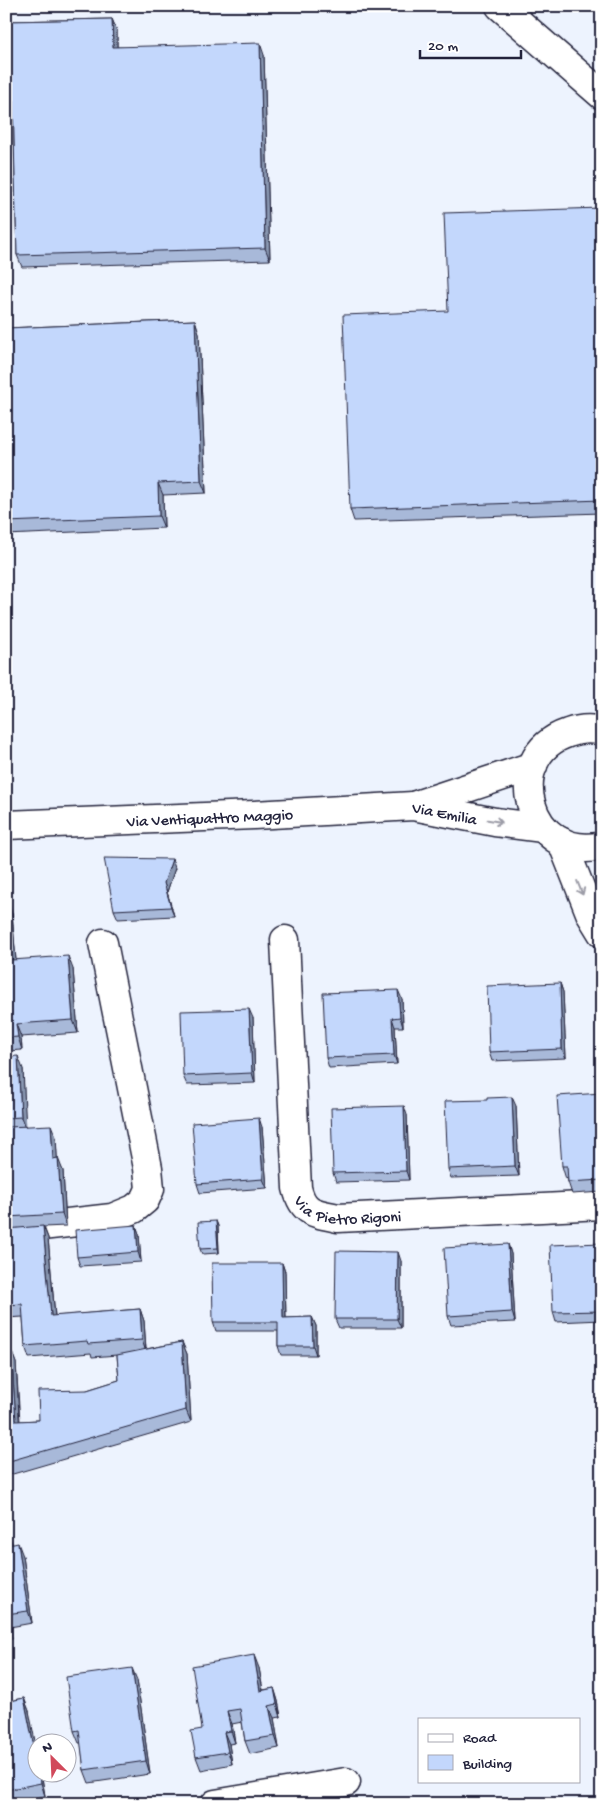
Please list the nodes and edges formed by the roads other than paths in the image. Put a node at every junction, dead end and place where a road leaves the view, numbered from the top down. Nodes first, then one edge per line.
1 (500, 6) edge
2 (602, 95) edge
3 (602, 731) edge
4 (533, 766) junction
5 (413, 806) junction
6 (6, 825) edge
7 (552, 835) junction
8 (602, 846) edge
9 (602, 933) edge
10 (285, 940) dead end
11 (102, 943) dead end
12 (602, 1205) edge
13 (6, 1230) edge
14 (346, 1782) dead end
15 (215, 1804) edge

1 - 2 street
3 - 4 street
4 - 5 street, Via Emilia
4 - 7 street
5 - 6 street, Via Ventiquattro Maggio
5 -> 7 street, Via Emilia
7 - 8 street, Via Emilia
7 -> 9 street
10 - 12 street, Via Pietro Rigoni
11 - 13 street
14 - 15 street

